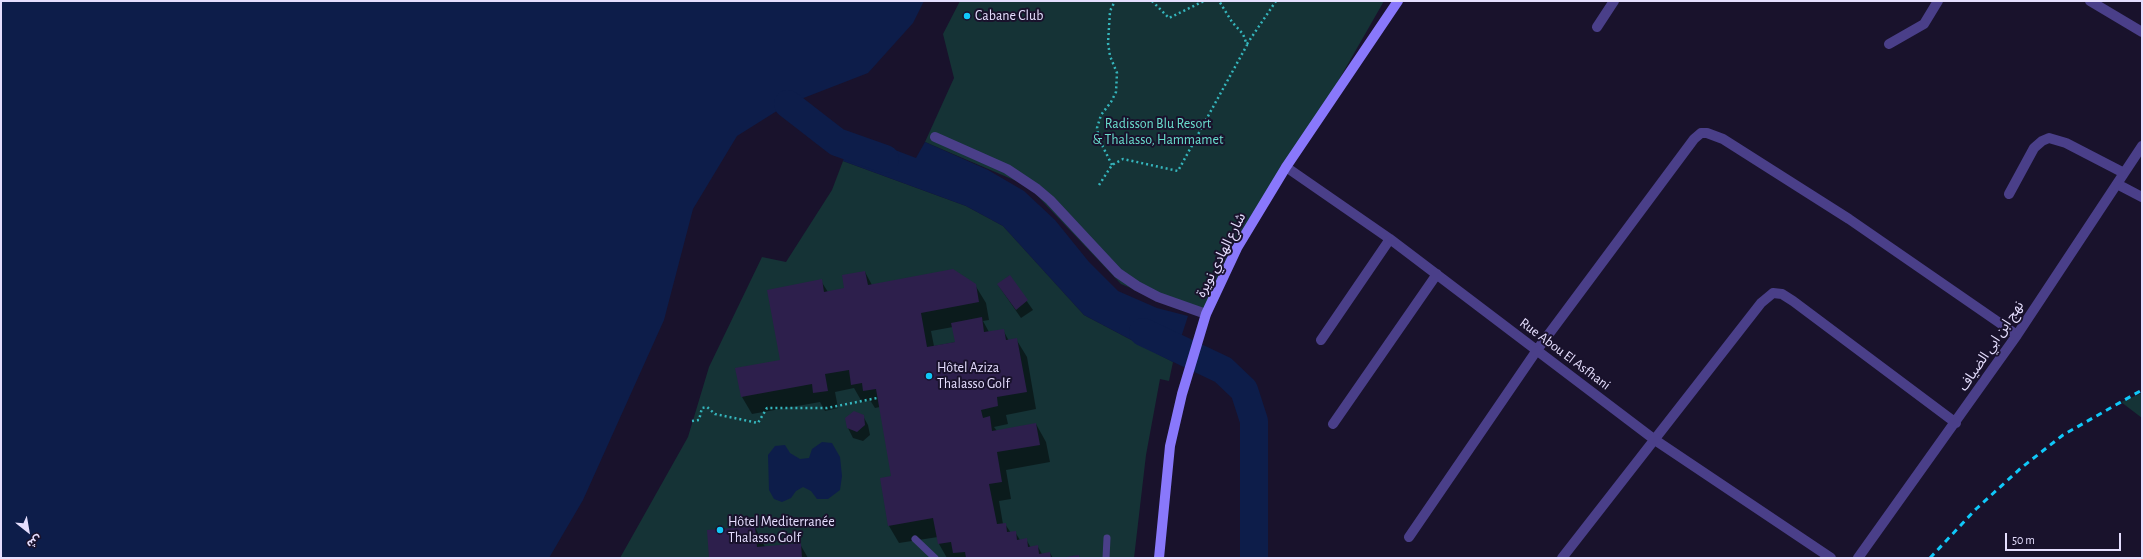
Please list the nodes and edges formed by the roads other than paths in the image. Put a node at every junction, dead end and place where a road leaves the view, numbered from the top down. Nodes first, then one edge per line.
1 (1398, 1) edge
2 (1614, 1) edge
3 (1938, 1) edge
4 (2090, 1) edge
5 (1597, 27) dead end
6 (2142, 32) edge
7 (1889, 44) dead end
8 (935, 137) dead end
9 (2142, 146) edge
10 (1286, 167) junction
11 (2124, 173) junction
12 (2116, 184) junction
13 (2009, 194) dead end
14 (2142, 197) edge
15 (1390, 238) junction
16 (1437, 274) junction
17 (1206, 314) junction
18 (2017, 335) junction
19 (1321, 340) dead end
20 (1537, 350) junction
21 (1956, 422) junction
22 (1333, 424) dead end
23 (1656, 440) junction
24 (1107, 538) dead end
25 (1409, 538) dead end
26 (915, 539) dead end
27 (935, 558) edge
28 (1106, 558) edge
29 (1160, 558) edge
30 (1562, 558) edge
31 (1831, 558) edge
32 (1858, 558) edge

1 - 10 street, شارع الهادي نويرة
2 - 5 street
3 - 7 street
4 - 6 street
8 - 17 street
9 - 11 street, نهج ابن ابي الضياف
10 - 15 street, Rue Abou El Asfhani
10 - 17 street, شارع الهادي نويرة
11 - 12 street, نهج ابن ابي الضياف
11 - 13 street
12 - 14 street
12 - 18 street, نهج ابن ابي الضياف
15 - 16 street, Rue Abou El Asfhani
15 - 19 street
16 - 20 street, Rue Abou El Asfhani
16 - 22 street
17 - 29 street, شارع الهادي نويرة
18 - 20 street
18 - 21 street, نهج ابن ابي الضياف
20 - 23 street, Rue Abou El Asfhani
20 - 25 street
21 - 23 street
21 - 32 street, نهج ابن ابي الضياف
23 - 30 street
23 - 31 street, Rue Abou El Asfhani
24 - 28 lane
26 - 27 lane

